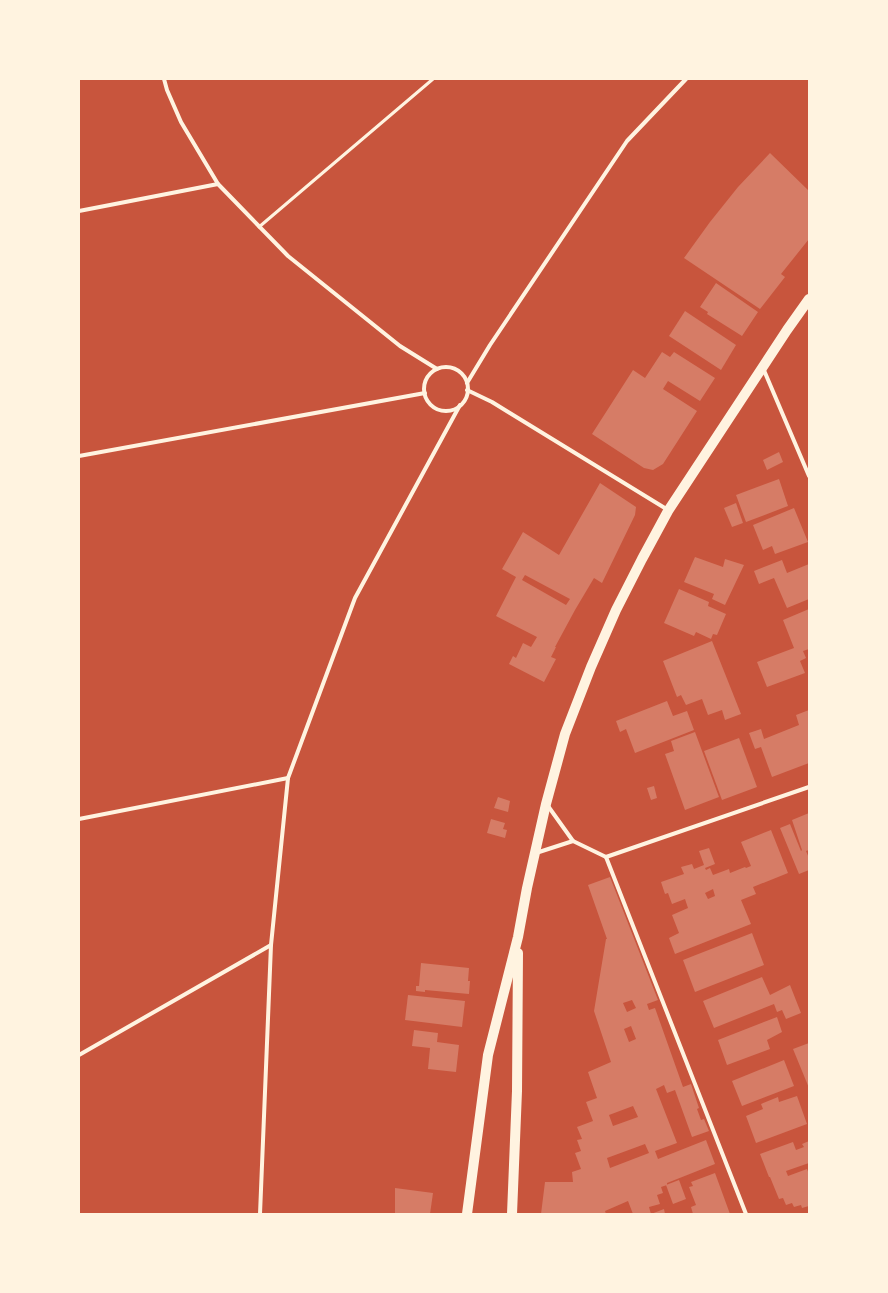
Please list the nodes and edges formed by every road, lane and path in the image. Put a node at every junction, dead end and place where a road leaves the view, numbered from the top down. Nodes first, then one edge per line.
1 (164, 79) edge
2 (434, 79) edge
3 (686, 79) edge
4 (218, 184) junction
5 (79, 211) edge
6 (260, 227) junction
7 (809, 299) edge
8 (763, 367) junction
9 (437, 370) junction
10 (467, 383) junction
11 (468, 390) junction
12 (425, 393) junction
13 (460, 405) junction
14 (79, 456) edge
15 (809, 476) edge
16 (668, 511) junction
17 (288, 778) junction
18 (809, 787) edge
19 (546, 804) junction
20 (79, 819) edge
21 (573, 841) junction
22 (535, 853) junction
23 (606, 857) junction
24 (518, 937) junction
25 (271, 945) junction
26 (79, 1055) edge
27 (260, 1214) edge
28 (467, 1214) edge
29 (512, 1214) edge
30 (746, 1214) edge

1 - 4 street
2 - 6 lane
3 - 10 street
4 - 5 street
4 - 6 street
6 - 9 street
7 - 8 main road
8 - 15 street
8 - 16 main road
9 - 10 street
9 - 12 street
10 - 11 street
11 - 13 street
11 - 16 street
12 - 13 street
12 - 14 street
13 - 17 street
16 - 19 main road
17 - 20 street
17 - 25 street
18 - 23 street
19 - 21 street
19 - 22 main road
21 - 22 street
21 - 23 street
22 - 24 main road
23 - 30 street
24 - 28 main road
24 - 29 main road
25 - 26 street
25 - 27 street

